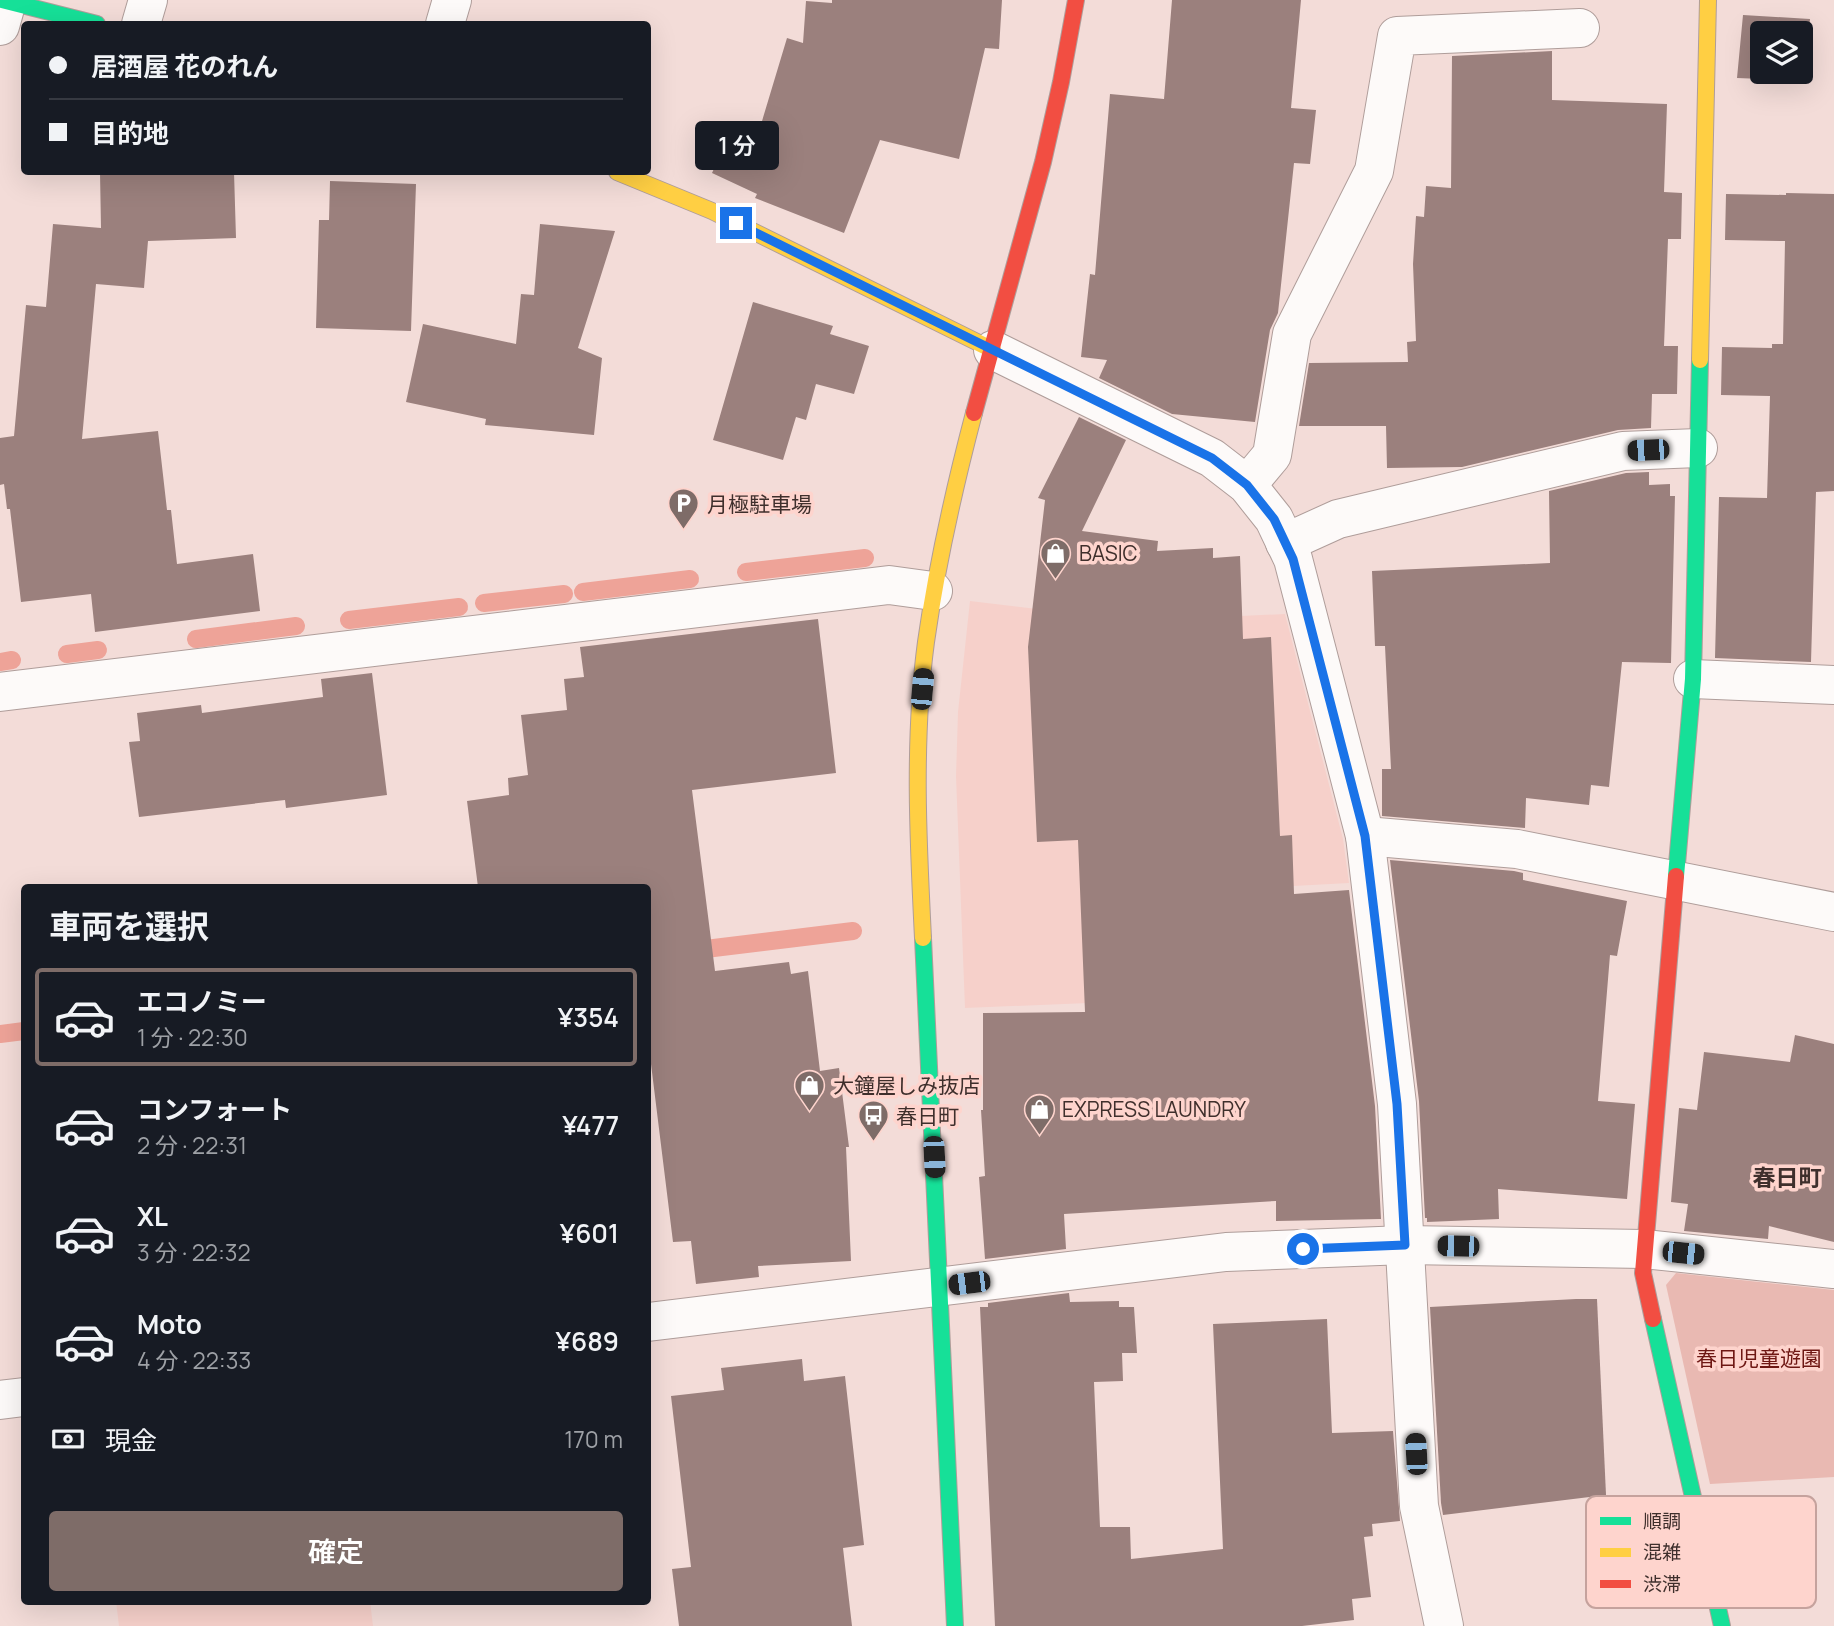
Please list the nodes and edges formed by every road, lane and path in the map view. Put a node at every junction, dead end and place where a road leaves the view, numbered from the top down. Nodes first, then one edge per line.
1 (148, 0) edge
2 (452, 0) edge
3 (1076, 0) edge
4 (1708, 0) edge
5 (3, 9) edge
6 (78, 21) edge
7 (142, 21) edge
8 (447, 21) edge
9 (1580, 28) dead end
10 (624, 175) edge
11 (993, 350) junction
12 (1698, 448) junction
13 (1247, 485) junction
14 (1285, 543) junction
15 (933, 591) junction
16 (1693, 679) junction
17 (1834, 685) edge
18 (0, 692) edge
19 (1365, 836) junction
20 (1676, 881) junction
21 (1834, 912) edge
22 (1405, 1245) junction
23 (1644, 1249) junction
24 (1834, 1269) edge
25 (940, 1286) junction
26 (651, 1322) edge
27 (21, 1397) edge
28 (0, 1400) edge
29 (1693, 1496) edge
30 (1718, 1608) edge
31 (955, 1626) edge
32 (1444, 1626) edge
33 (1722, 1626) edge

1 - 7 street
2 - 8 street
3 - 11 street
4 - 12 street
5 - 6 street
9 - 13 street
10 - 11 street
11 - 13 street
11 - 15 street
12 - 14 street
12 - 16 street
13 - 14 street
14 - 19 street
15 - 18 street
15 - 25 street
16 - 17 street
16 - 20 street
19 - 20 street
19 - 22 street
20 - 21 street
20 - 23 street
22 - 23 street
22 - 25 street
22 - 32 street
23 - 24 street
23 - 29 street
25 - 26 street
25 - 31 street
27 - 28 street
30 - 33 street

